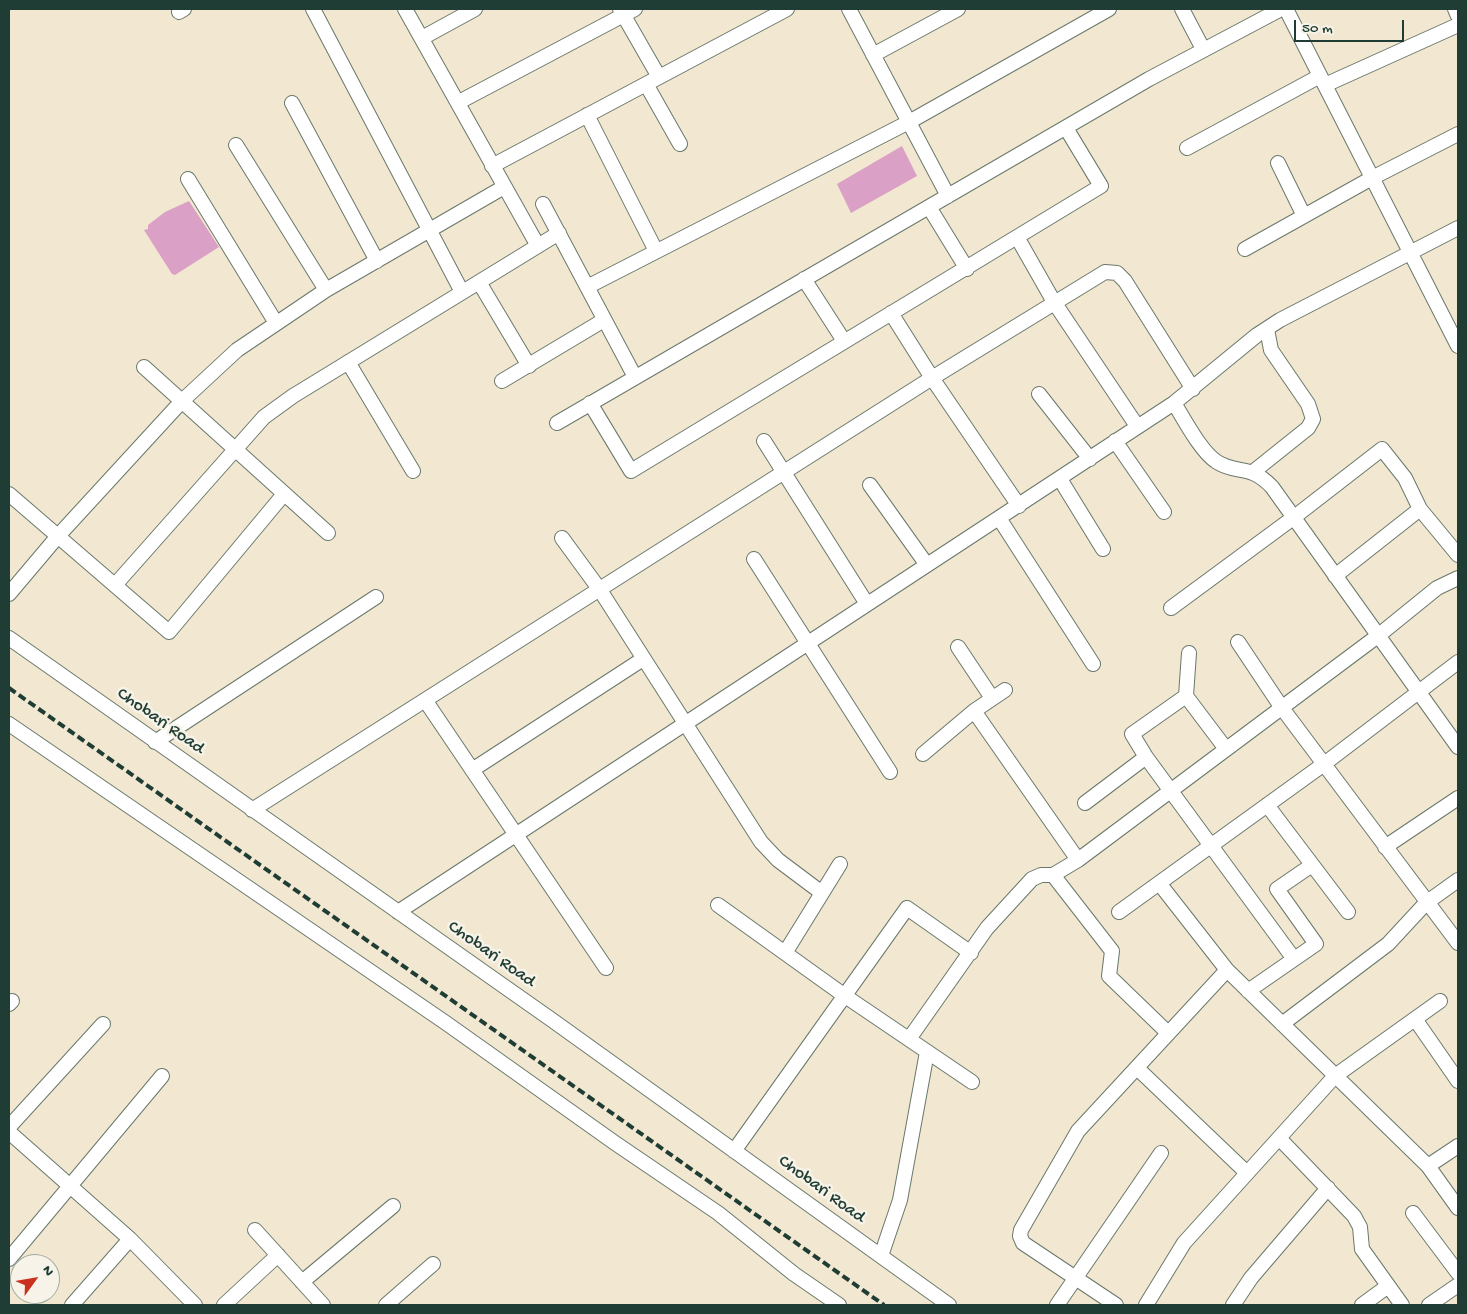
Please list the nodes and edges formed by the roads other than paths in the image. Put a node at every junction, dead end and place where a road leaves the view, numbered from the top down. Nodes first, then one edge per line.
1 (405, 9) edge
2 (475, 9) edge
3 (787, 9) edge
4 (849, 9) edge
5 (958, 9) edge
6 (1109, 9) edge
7 (1182, 9) edge
8 (1281, 9) edge
9 (1286, 9) edge
10 (1455, 9) edge
11 (315, 10) edge
12 (626, 11) edge
13 (1458, 16) edge
14 (1458, 25) edge
15 (422, 38) junction
16 (1203, 49) junction
17 (874, 55) junction
18 (659, 77) junction
19 (1322, 81) junction
20 (646, 84) junction
21 (459, 102) junction
22 (292, 103) dead end
23 (587, 115) junction
24 (909, 122) junction
25 (1066, 128) junction
26 (1458, 134) edge
27 (680, 144) dead end
28 (236, 145) dead end
29 (1187, 148) dead end
30 (1278, 163) dead end
31 (492, 166) junction
32 (1372, 178) junction
33 (188, 179) dead end
34 (504, 188) junction
35 (948, 196) junction
36 (543, 204) dead end
37 (929, 207) junction
38 (1304, 216) junction
39 (1458, 228) edge
40 (430, 232) junction
41 (558, 233) junction
42 (1017, 237) junction
43 (538, 246) junction
44 (1245, 249) dead end
45 (656, 251) junction
46 (1409, 252) junction
47 (377, 261) junction
48 (967, 269) junction
49 (804, 279) junction
50 (479, 282) junction
51 (587, 287) junction
52 (326, 290) junction
53 (462, 292) junction
54 (1054, 302) junction
55 (891, 313) junction
56 (604, 320) junction
57 (276, 323) junction
58 (1453, 324) edge
59 (1262, 332) junction
60 (844, 341) junction
61 (1458, 346) edge
62 (348, 362) junction
63 (529, 366) junction
64 (144, 367) dead end
65 (635, 377) junction
66 (932, 378) junction
67 (502, 381) dead end
68 (1193, 389) junction
69 (1039, 394) dead end
70 (182, 401) junction
71 (1174, 403) junction
72 (590, 404) junction
73 (556, 423) dead end
74 (1137, 426) junction
75 (764, 441) dead end
76 (1115, 441) junction
77 (234, 448) junction
78 (1090, 459) junction
79 (413, 471) dead end
80 (1250, 471) junction
81 (784, 473) junction
82 (1060, 479) junction
83 (870, 485) dead end
84 (9, 494) edge
85 (284, 494) junction
86 (1019, 506) junction
87 (1420, 510) junction
88 (1164, 512) dead end
89 (999, 518) junction
90 (1293, 518) junction
91 (328, 533) dead end
92 (58, 536) junction
93 (562, 538) dead end
94 (1103, 549) dead end
95 (1458, 556) edge
96 (754, 559) dead end
97 (927, 565) junction
98 (1335, 576) junction
99 (1458, 578) edge
100 (115, 585) junction
101 (600, 590) junction
102 (9, 594) edge
103 (376, 597) dead end
104 (867, 604) junction
105 (1171, 608) dead end
106 (1379, 635) junction
107 (9, 638) edge
108 (1238, 642) dead end
109 (808, 644) junction
110 (958, 647) dead end
111 (1189, 653) dead end
112 (644, 658) junction
113 (1458, 662) edge
114 (1093, 664) dead end
115 (1005, 690) dead end
116 (1418, 692) junction
117 (1186, 696) junction
118 (992, 698) junction
119 (425, 700) junction
120 (1282, 708) junction
121 (974, 711) junction
122 (684, 723) junction
123 (9, 724) edge
124 (155, 742) junction
125 (1458, 747) edge
126 (1226, 749) junction
127 (923, 754) dead end
128 (1146, 757) junction
129 (1324, 764) junction
130 (472, 770) junction
131 (890, 772) dead end
132 (1170, 790) junction
133 (1458, 798) edge
134 (1085, 803) dead end
135 (1267, 805) junction
136 (252, 810) junction
137 (515, 835) junction
138 (1210, 846) junction
139 (1386, 848) junction
140 (1078, 860) junction
141 (840, 864) dead end
142 (1312, 865) junction
143 (1053, 875) junction
144 (1458, 880) edge
145 (1159, 883) junction
146 (822, 893) junction
147 (1426, 903) junction
148 (718, 905) dead end
149 (398, 912) junction
150 (1118, 912) dead end
151 (1348, 912) dead end
152 (1458, 943) edge
153 (785, 953) junction
154 (971, 953) junction
155 (1294, 959) junction
156 (606, 968) dead end
157 (1227, 970) junction
158 (1248, 991) junction
159 (845, 996) junction
160 (1440, 1001) dead end
161 (1414, 1019) junction
162 (103, 1024) dead end
163 (1282, 1024) junction
164 (1168, 1033) junction
165 (909, 1040) junction
166 (927, 1052) junction
167 (1137, 1068) junction
168 (162, 1076) dead end
169 (1335, 1076) junction
170 (1458, 1080) edge
171 (972, 1082) dead end
172 (9, 1127) edge
173 (9, 1132) edge
174 (1279, 1138) junction
175 (1458, 1146) edge
176 (734, 1151) junction
177 (1161, 1153) dead end
178 (1428, 1166) junction
179 (1247, 1173) junction
180 (69, 1186) junction
181 (1328, 1188) junction
182 (393, 1206) dead end
183 (1458, 1208) edge
184 (1413, 1213) dead end
185 (255, 1230) dead end
186 (130, 1238) junction
187 (278, 1255) junction
188 (881, 1256) junction
189 (9, 1259) edge
190 (432, 1264) dead end
191 (1458, 1272) edge
192 (1076, 1278) junction
193 (302, 1282) junction
194 (1458, 1285) edge
195 (1388, 1286) junction
196 (72, 1305) edge
197 (195, 1305) edge
198 (224, 1305) edge
199 (323, 1305) edge
200 (386, 1305) edge
201 (839, 1305) edge
202 (949, 1305) edge
203 (1057, 1305) edge
204 (1116, 1305) edge
205 (1146, 1305) edge
206 (1233, 1305) edge
207 (1362, 1305) edge
208 (1402, 1305) edge
209 (1429, 1305) edge

1 - 15 street
2 - 15 street
3 - 18 street
4 - 17 street
5 - 17 street
6 - 24 street
7 - 16 street
8 - 16 street
9 - 19 street
10 - 13 street
11 - 40 street
12 - 18 street
12 - 21 street
14 - 19 street
15 - 21 street
16 - 25 street
17 - 24 street
18 - 20 street
19 - 29 street
19 - 32 street
20 - 23 street
20 - 27 street
21 - 31 street
22 - 47 street
23 - 31 street
23 - 45 street
24 - 35 street
24 - 45 street
25 - 35 street
25 - 42 street
26 - 32 street
28 - 52 street
30 - 38 street
31 - 34 street
32 - 38 street
32 - 46 street
33 - 57 street
34 - 40 street
34 - 43 street
35 - 37 street
36 - 41 street
37 - 48 street
37 - 49 street
38 - 44 street
39 - 46 street
40 - 47 street
40 - 53 street
41 - 43 street
41 - 51 street
42 - 48 street
42 - 54 street
43 - 50 street
45 - 51 street
46 - 58 street
46 - 59 street
47 - 52 street
48 - 55 street
49 - 60 street
49 - 65 street
50 - 53 street
50 - 63 street
51 - 56 street
52 - 57 street
53 - 62 street
54 - 66 street
54 - 68 street
54 - 74 street
55 - 60 street
55 - 66 street
56 - 63 street
56 - 65 street
57 - 70 street
58 - 61 street
59 - 68 street
59 - 80 street
60 - 72 street
62 - 77 street
62 - 79 street
63 - 67 street
64 - 70 street
65 - 72 street
66 - 81 street
66 - 86 street
68 - 71 street
69 - 78 street
70 - 77 street
70 - 92 street
71 - 74 street
71 - 80 street
72 - 73 street
74 - 76 street
75 - 81 street
76 - 78 street
76 - 88 street
77 - 85 street
77 - 100 street
78 - 82 street
80 - 90 street
81 - 101 street
81 - 104 street
82 - 86 street
82 - 94 street
83 - 97 street
84 - 92 street
85 - 91 street
85 - 100 street
86 - 89 street
87 - 90 street
87 - 95 street
87 - 98 street
89 - 97 street
89 - 114 street
90 - 98 street
90 - 105 street
92 - 100 street
92 - 102 street
93 - 101 street
96 - 109 street
97 - 104 street
98 - 106 street
99 - 106 street
101 - 112 street
101 - 119 street
103 - 124 street
104 - 109 street
106 - 116 street
106 - 120 street
107 - 124 street, Chobari Road
108 - 120 street
109 - 122 street
109 - 131 street
110 - 118 street
111 - 117 street
112 - 122 street
112 - 130 street
113 - 116 street
115 - 118 street
116 - 125 street
116 - 129 street
117 - 126 street
117 - 128 street
118 - 121 street
119 - 130 street
119 - 136 street
120 - 126 street
120 - 129 street
121 - 127 street
121 - 140 street
122 - 137 street
122 - 146 street
123 - 201 street
124 - 136 street, Chobari Road
126 - 132 street
128 - 132 street
128 - 134 street
129 - 135 street
129 - 139 street
130 - 137 street
132 - 138 street
132 - 140 street
133 - 139 street
135 - 138 street
135 - 142 street
136 - 149 street, Chobari Road
137 - 149 street
137 - 156 street
138 - 145 street
138 - 155 street
139 - 147 street
140 - 143 street
141 - 146 street
142 - 151 street
142 - 155 street
143 - 154 street
143 - 164 street
144 - 147 street
145 - 150 street
145 - 157 street
146 - 153 street
147 - 152 street
147 - 163 street
148 - 153 street
149 - 176 street, Chobari Road
153 - 159 street
154 - 159 street
154 - 165 street
155 - 158 street
157 - 158 street
157 - 164 street
158 - 163 street
159 - 165 street
159 - 176 street
160 - 161 street
161 - 169 street
161 - 170 street
162 - 172 street
163 - 169 street
164 - 167 street
165 - 166 street
166 - 171 street
166 - 188 street
167 - 179 street
167 - 192 street
168 - 180 street
169 - 174 street
169 - 178 street
173 - 180 street
174 - 179 street
174 - 181 street
175 - 178 street
176 - 188 street, Chobari Road
177 - 192 street
178 - 183 street
179 - 205 street
180 - 186 street
180 - 189 street
181 - 195 street
181 - 206 street
182 - 193 street
184 - 191 street
185 - 187 street
186 - 196 street
186 - 197 street
187 - 193 street
187 - 198 street
188 - 202 street, Chobari Road
190 - 200 street
192 - 203 street
192 - 204 street
193 - 199 street
194 - 209 street
195 - 207 street
195 - 208 street

